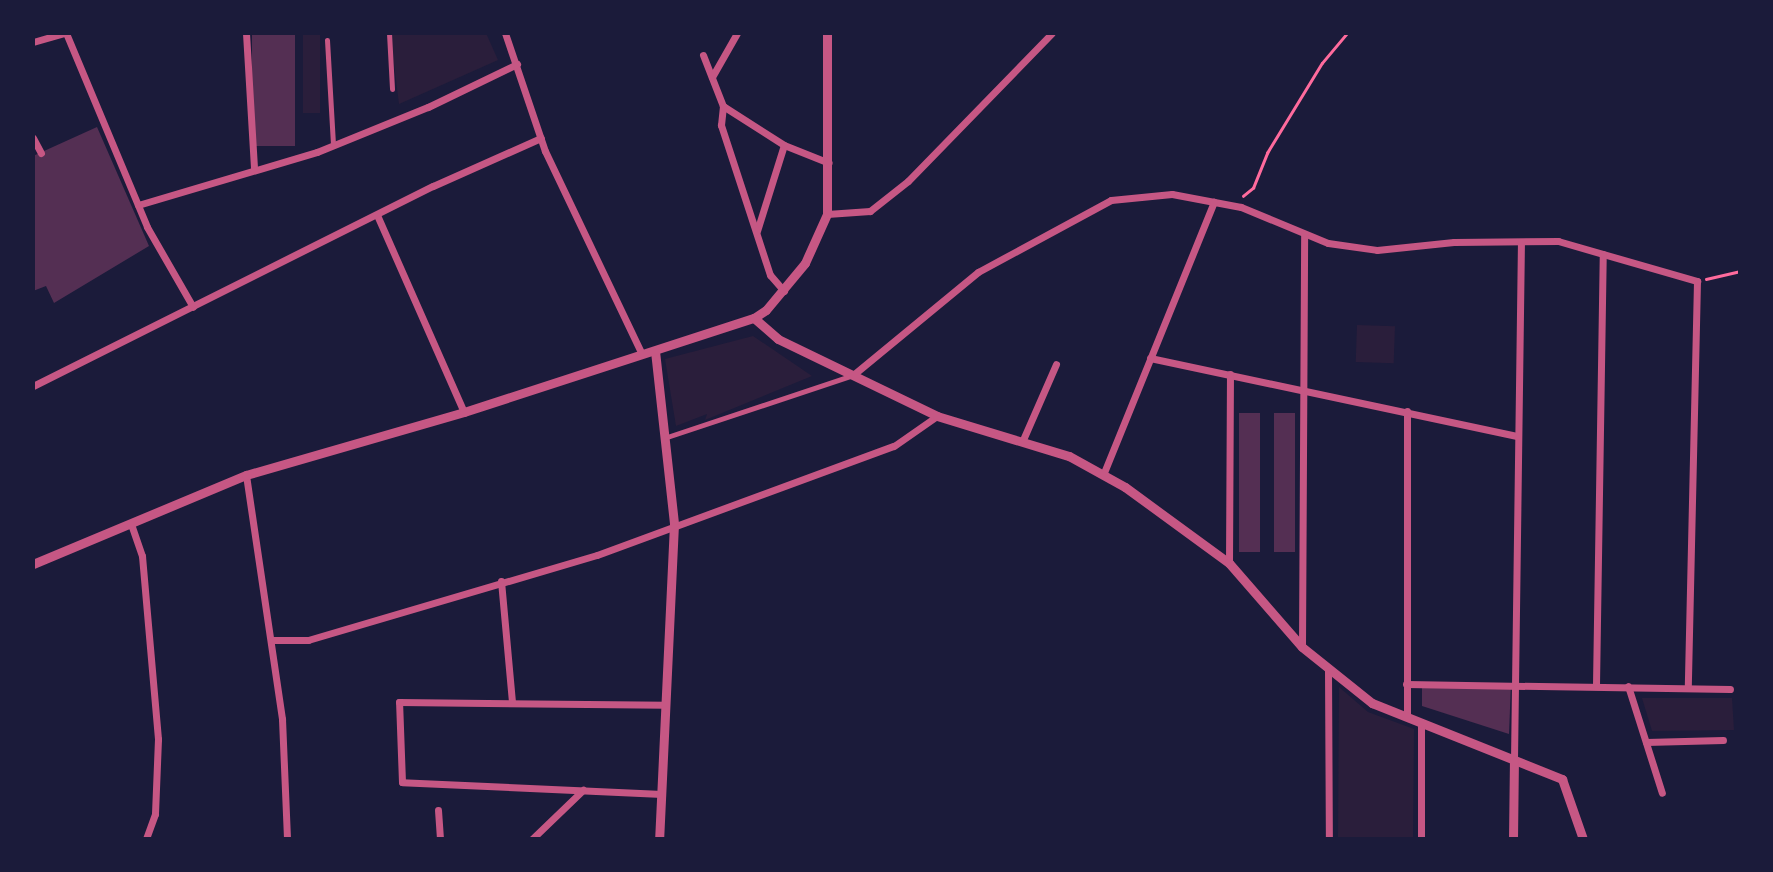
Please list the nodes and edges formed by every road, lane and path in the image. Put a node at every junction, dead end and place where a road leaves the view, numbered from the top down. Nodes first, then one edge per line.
1 (65, 33) edge
2 (246, 33) edge
3 (389, 33) edge
4 (505, 33) edge
5 (737, 33) edge
6 (827, 33) edge
7 (1052, 33) edge
8 (1347, 33) edge
9 (327, 40) dead end
10 (33, 42) edge
11 (704, 55) dead end
12 (517, 64) junction
13 (712, 78) junction
14 (392, 89) dead end
15 (723, 106) junction
16 (33, 138) edge
17 (541, 138) junction
18 (333, 145) junction
19 (784, 145) junction
20 (41, 153) dead end
21 (829, 163) junction
22 (254, 169) junction
23 (1214, 202) junction
24 (138, 205) junction
25 (1233, 205) junction
26 (827, 214) junction
27 (377, 215) junction
28 (757, 233) junction
29 (1304, 234) junction
30 (1521, 242) junction
31 (1603, 254) junction
32 (1740, 271) edge
33 (1697, 281) junction
34 (784, 291) junction
35 (193, 307) junction
36 (754, 318) junction
37 (655, 351) junction
38 (642, 354) junction
39 (1150, 358) junction
40 (1056, 364) dead end
41 (1230, 374) junction
42 (853, 375) junction
43 (33, 386) edge
44 (1302, 388) junction
45 (1406, 411) junction
46 (464, 412) junction
47 (937, 416) junction
48 (1517, 436) junction
49 (664, 438) junction
50 (1022, 442) junction
51 (246, 475) junction
52 (1103, 475) junction
53 (131, 524) junction
54 (674, 524) junction
55 (1229, 563) junction
56 (33, 564) edge
57 (501, 581) junction
58 (272, 640) junction
59 (1302, 647) junction
60 (1328, 670) junction
61 (1516, 682) junction
62 (1406, 684) junction
63 (1596, 685) junction
64 (1628, 685) junction
65 (1688, 687) junction
66 (1730, 689) dead end
67 (512, 703) junction
68 (666, 705) junction
69 (1407, 717) junction
70 (1422, 722) junction
71 (1723, 740) dead end
72 (1646, 742) junction
73 (1514, 760) junction
74 (583, 790) junction
75 (1662, 793) dead end
76 (662, 794) junction
77 (438, 810) dead end
78 (146, 839) edge
79 (288, 839) edge
80 (440, 839) edge
81 (532, 839) edge
82 (659, 839) edge
83 (1329, 839) edge
84 (1421, 839) edge
85 (1513, 839) edge
86 (1583, 839) edge

1 - 10 street
1 - 24 street
2 - 22 street
3 - 14 street
4 - 12 street
5 - 13 street
6 - 21 street
7 - 26 street
8 - 25 path
9 - 18 street
11 - 13 street
12 - 17 street
12 - 18 street
13 - 15 street
15 - 19 street
15 - 28 street
16 - 20 street
17 - 27 street
17 - 38 street
18 - 22 street
19 - 21 street
19 - 28 street
21 - 26 street
22 - 24 street
23 - 25 street
23 - 39 street
23 - 42 street
24 - 35 street
25 - 29 street
26 - 34 street
27 - 35 street
27 - 46 street
28 - 34 street
29 - 30 street
29 - 44 street
30 - 31 street
30 - 48 street
31 - 33 street
31 - 63 street
32 - 33 path
33 - 65 street
34 - 36 street
35 - 43 street
36 - 37 street
36 - 42 street
37 - 38 street
37 - 49 street
38 - 46 street
39 - 41 street
39 - 52 street
40 - 50 street
41 - 44 street
41 - 55 street
42 - 47 street
42 - 49 street
44 - 45 street
44 - 59 street
45 - 48 street
45 - 62 street
46 - 51 street
47 - 50 street
47 - 54 street
48 - 61 street
49 - 54 street
50 - 52 street
51 - 53 street
51 - 58 street
52 - 55 street
53 - 56 street
53 - 78 street
54 - 57 street
54 - 68 street
55 - 59 street
57 - 58 street
57 - 67 street
58 - 79 street
59 - 60 street
60 - 69 street
60 - 83 street
61 - 62 street
61 - 63 street
61 - 73 street
62 - 69 street
63 - 64 street
64 - 65 street
64 - 72 street
65 - 66 street
67 - 68 street
67 - 74 street
68 - 76 street
69 - 70 street
70 - 73 street
70 - 84 street
71 - 72 street
72 - 75 street
73 - 85 street
73 - 86 street
74 - 76 street
74 - 81 street
76 - 82 street
77 - 80 street

